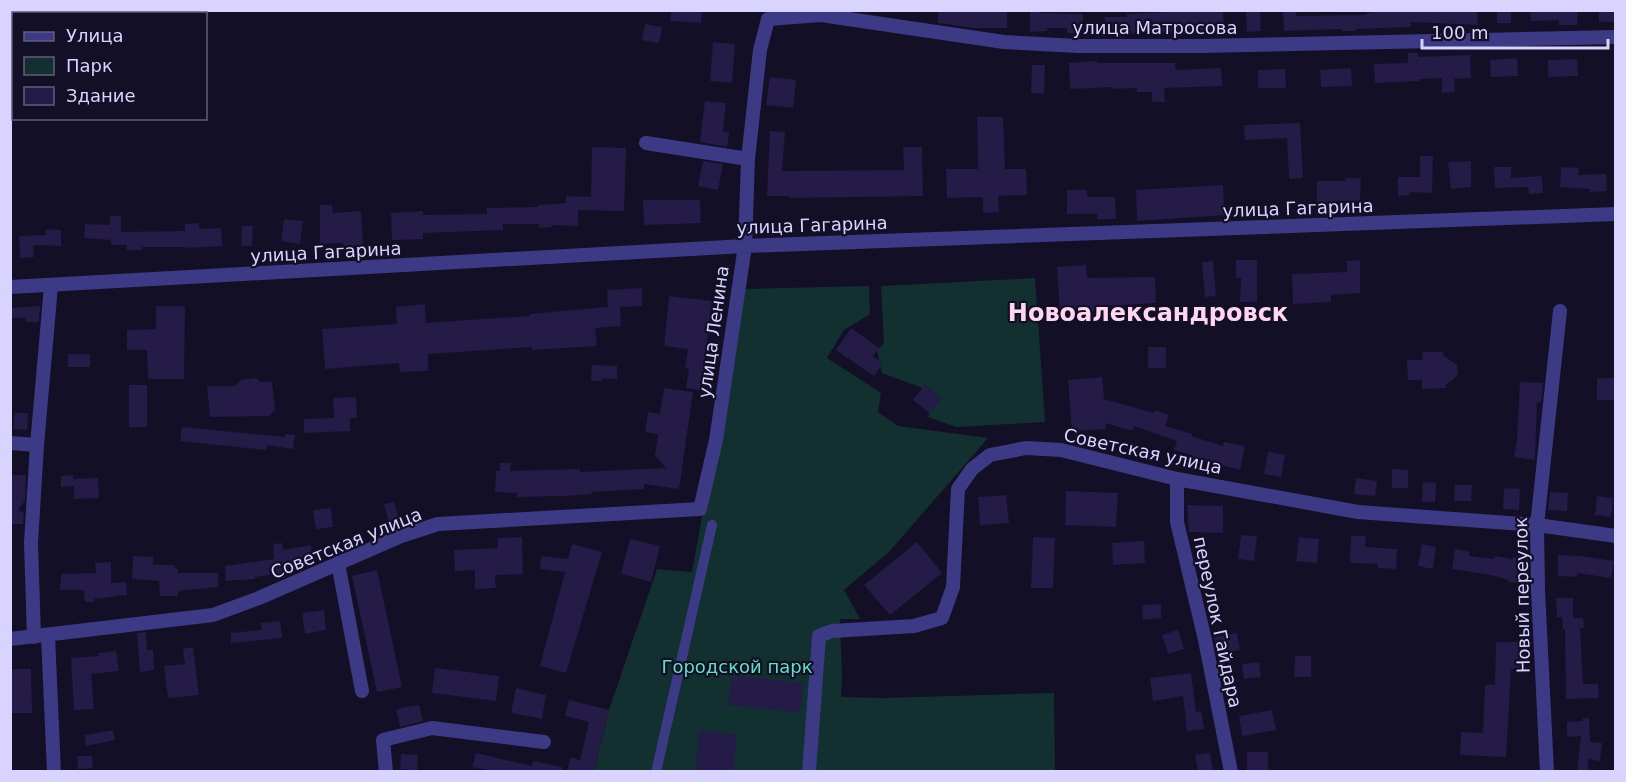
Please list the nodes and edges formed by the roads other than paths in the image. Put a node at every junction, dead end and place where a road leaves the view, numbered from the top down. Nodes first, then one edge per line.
1 (768, 19) joint
2 (1616, 37) edge
3 (646, 143) dead end
4 (748, 159) junction
5 (1616, 214) edge
6 (744, 246) junction
7 (51, 286) junction
8 (10, 287) edge
9 (1560, 311) dead end
10 (10, 443) edge
11 (37, 445) junction
12 (1177, 479) junction
13 (700, 509) joint
14 (712, 525) dead end
15 (1536, 525) junction
16 (1616, 536) edge
17 (338, 563) junction
18 (41, 636) junction
19 (10, 639) edge
20 (362, 691) dead end
21 (544, 742) dead end
22 (54, 771) edge
23 (386, 771) edge
24 (656, 771) edge
25 (809, 771) edge
26 (1231, 771) edge
27 (1547, 771) edge

1 - 2 street, улица Матросова
1 - 4 street, улица Ленина
3 - 4 street
4 - 6 street, улица Ленина
5 - 6 street, улица Гагарина
6 - 7 street, улица Гагарина
6 - 13 street, улица Ленина
7 - 8 street, улица Гагарина
7 - 11 street
9 - 15 street, Новый переулок
10 - 11 street
11 - 18 street
12 - 15 street, Советская улица
12 - 25 street, Советская улица
12 - 26 street, переулок Гайдара
13 - 17 street, Советская улица
14 - 24 street
15 - 16 street, Советская улица
15 - 27 street, Новый переулок
17 - 18 street, Советская улица
17 - 20 street
18 - 19 street, Советская улица
18 - 22 street
21 - 23 street

